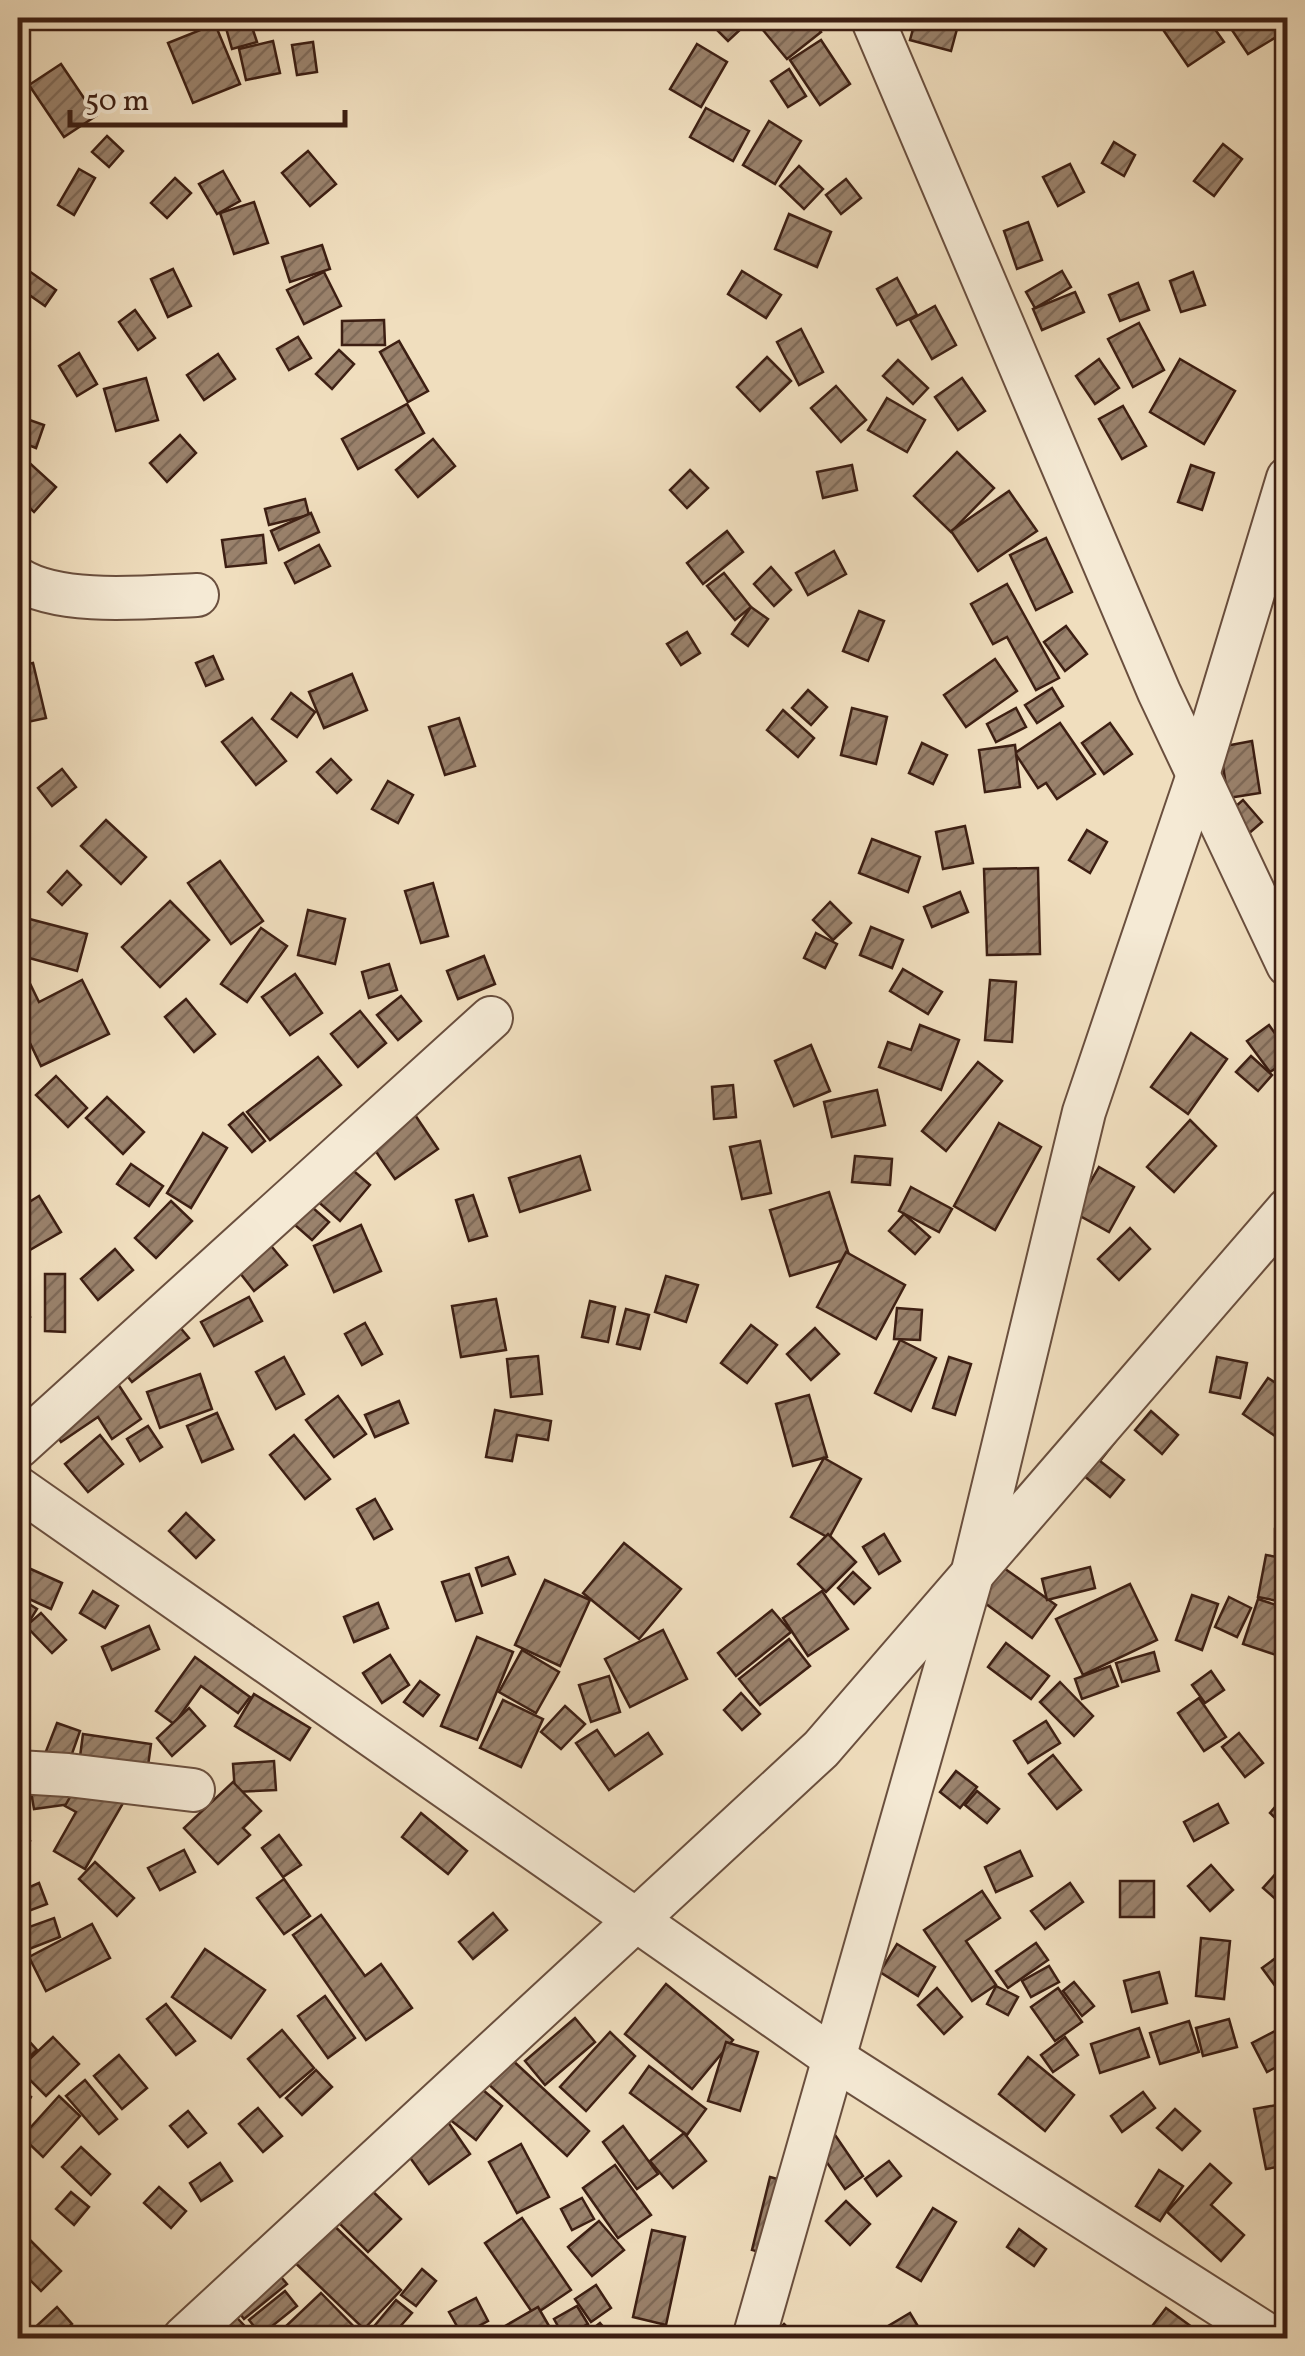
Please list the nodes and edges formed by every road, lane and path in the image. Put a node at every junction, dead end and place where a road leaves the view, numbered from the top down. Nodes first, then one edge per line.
1 (872, 18) edge
2 (1288, 478) edge
3 (18, 579) edge
4 (197, 595) dead end
5 (1198, 775) junction
6 (1288, 965) edge
7 (491, 1018) dead end
8 (1288, 1209) edge
9 (18, 1447) edge
10 (18, 1488) edge
11 (972, 1574) junction
12 (18, 1772) edge
13 (192, 1790) dead end
14 (636, 1918) junction
15 (835, 2059) junction
16 (184, 2338) edge
17 (754, 2338) edge
18 (1272, 2338) edge

1 - 5 street
2 - 5 street
3 - 4 street
5 - 6 street
5 - 11 street
7 - 9 street
8 - 11 street
10 - 14 street
11 - 14 street
11 - 15 street
12 - 13 street
14 - 15 street
14 - 16 street
15 - 17 street
15 - 18 street

